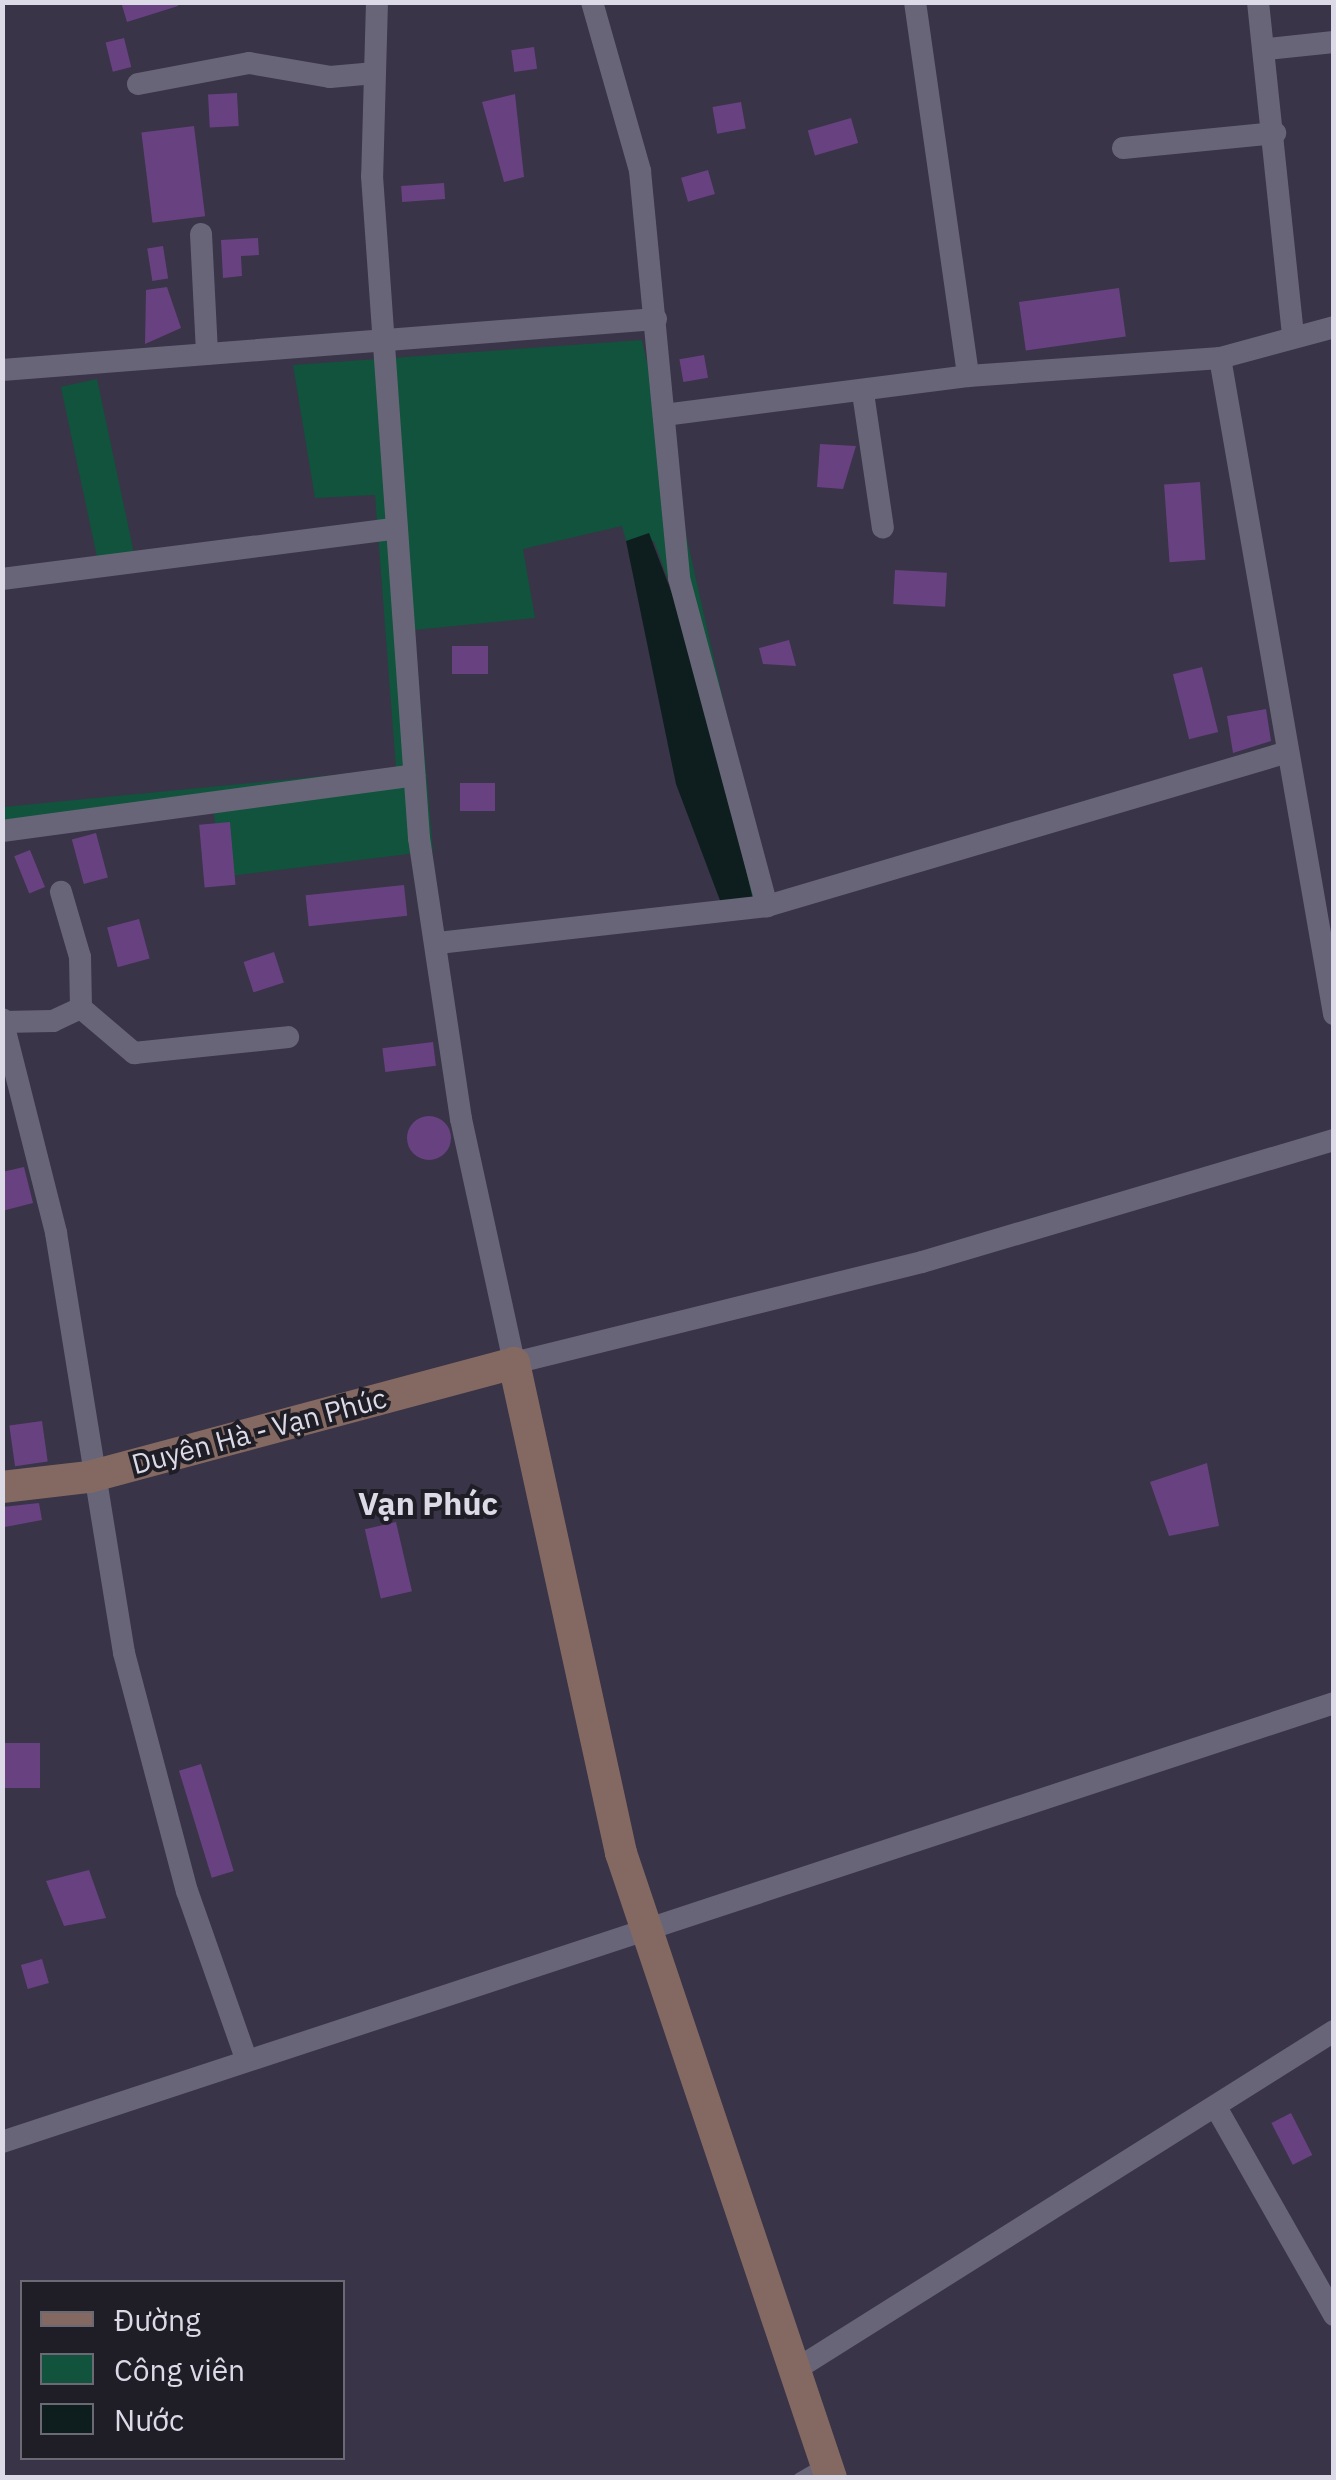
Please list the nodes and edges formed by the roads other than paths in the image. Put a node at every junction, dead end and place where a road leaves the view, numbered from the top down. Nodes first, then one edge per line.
1 (377, 2) edge
2 (592, 2) edge
3 (915, 2) edge
4 (1258, 2) edge
5 (1334, 42) edge
6 (1268, 49) junction
7 (375, 73) junction
8 (138, 84) dead end
9 (1275, 133) junction
10 (1123, 148) dead end
11 (201, 234) dead end
12 (656, 319) junction
13 (1334, 327) edge
14 (1293, 334) junction
15 (389, 340) junction
16 (207, 354) junction
17 (1220, 358) junction
18 (2, 370) edge
19 (968, 376) junction
20 (863, 393) junction
21 (664, 415) junction
22 (883, 528) dead end
23 (391, 529) junction
24 (2, 579) edge
25 (1288, 752) junction
26 (414, 776) junction
27 (2, 831) edge
28 (61, 892) dead end
29 (767, 906) junction
30 (438, 943) junction
31 (81, 1008) junction
32 (1334, 1014) edge
33 (3, 1021) edge
34 (288, 1037) dead end
35 (1334, 1140) edge
36 (514, 1363) junction
37 (89, 1477) junction
38 (2, 1487) edge
39 (1334, 1704) edge
40 (645, 1929) junction
41 (1334, 2030) edge
42 (246, 2060) junction
43 (1217, 2109) junction
44 (2, 2142) edge
45 (1334, 2315) edge
46 (795, 2370) junction
47 (818, 2472) edge

1 - 7 street
2 - 12 street
3 - 19 street
4 - 6 street
5 - 6 street
6 - 9 street
7 - 8 street
7 - 15 street
9 - 10 street
9 - 14 street
11 - 16 street
12 - 15 street
12 - 21 street
13 - 14 street
14 - 17 street
15 - 16 street
15 - 23 street
16 - 18 street
17 - 19 street
17 - 25 street
19 - 20 street
20 - 21 street
20 - 22 street
21 - 29 street
23 - 24 street
23 - 26 street
25 - 29 street
25 - 32 street
26 - 27 street
26 - 30 street
28 - 31 street
29 - 30 street
30 - 36 street
31 - 33 street
31 - 34 street
33 - 37 street
35 - 36 street
36 - 37 street, Duyên Hà - Vạn Phúc
36 - 40 street
37 - 38 street, Duyên Hà - Vạn Phúc
37 - 42 street
39 - 40 street
40 - 42 street
40 - 46 street
41 - 43 street
42 - 44 street
43 - 45 street
43 - 46 street
46 - 47 street

